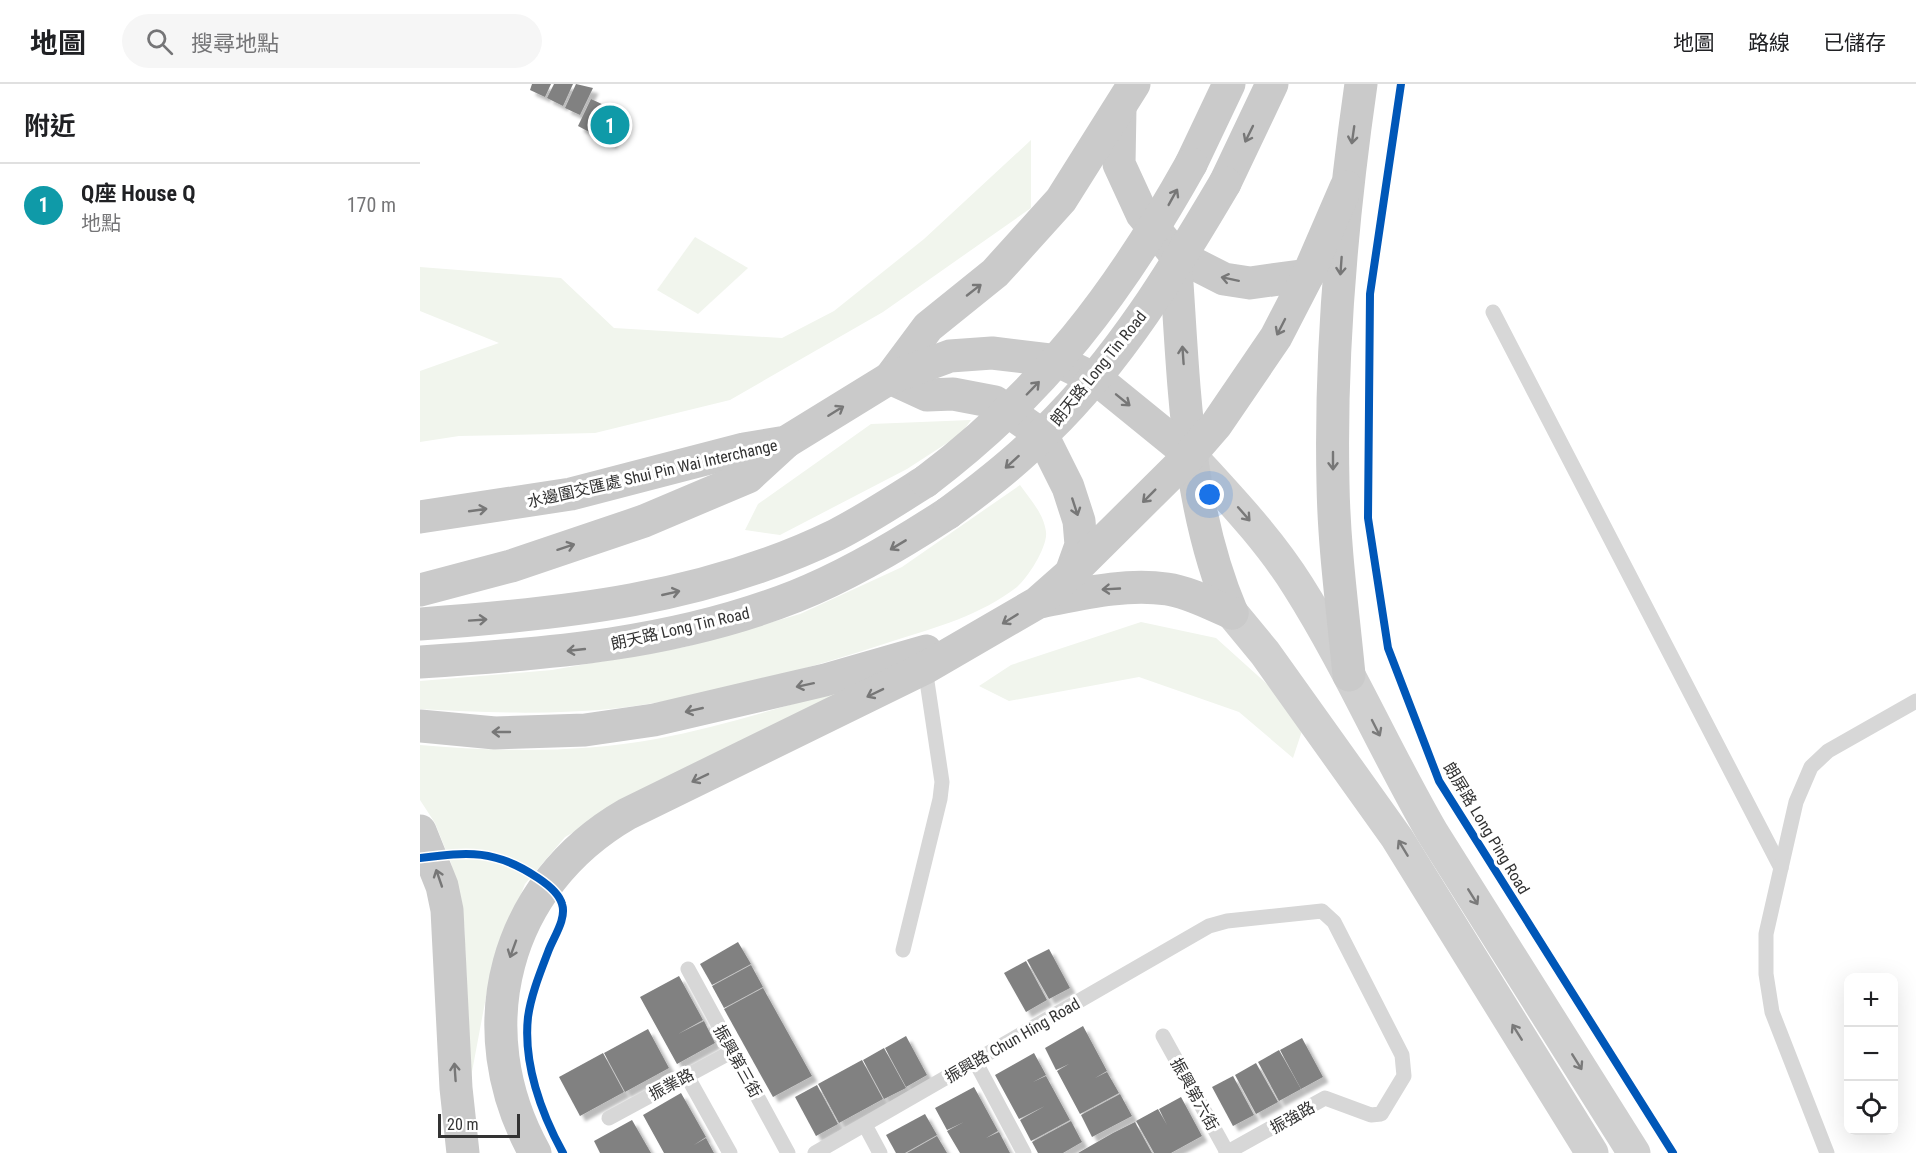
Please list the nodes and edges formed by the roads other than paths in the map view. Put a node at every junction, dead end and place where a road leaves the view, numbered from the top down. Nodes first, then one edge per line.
1 (1229, 84) edge
2 (1272, 84) edge
3 (1361, 84) edge
4 (1127, 96) edge
5 (1346, 187) junction
6 (1175, 254) junction
7 (1308, 275) junction
8 (1493, 312) dead end
9 (890, 378) junction
10 (786, 442) junction
11 (1190, 455) junction
12 (420, 517) edge
13 (1071, 573) junction
14 (420, 590) edge
15 (1037, 603) junction
16 (1232, 613) junction
17 (420, 624) edge
18 (983, 636) junction
19 (420, 662) edge
20 (925, 668) junction
21 (1349, 675) junction
22 (1916, 700) edge
23 (420, 726) edge
24 (420, 831) edge
25 (1781, 868) junction
26 (903, 950) dead end
27 (688, 969) dead end
28 (1163, 1036) dead end
29 (733, 1051) junction
30 (975, 1061) junction
31 (687, 1076) junction
32 (1325, 1098) joint
33 (609, 1118) dead end
34 (865, 1125) junction
35 (463, 1153) edge
36 (535, 1153) edge
37 (730, 1153) edge
38 (789, 1153) edge
39 (815, 1153) edge
40 (880, 1153) edge
41 (1024, 1153) edge
42 (1227, 1153) edge
43 (1592, 1153) edge
44 (1634, 1153) edge
45 (1827, 1153) edge

17 -> 1 main road, bridge
2 -> 19 main road, 朗天路 Long Tin Road, bridge
3 -> 5 main road
4 - 6 main road
9 -> 4 main road
5 - 7 main road
5 -> 21 main road
7 -> 6 main road
11 -> 6 main road
7 -> 11 main road
8 - 25 lane
10 -> 9 main road, 水邊圍交匯處 Shui Pin Wai Interchange
9 -> 11 main road, 水邊圍交匯處 Shui Pin Wai Interchange
9 -> 13 main road
12 -> 10 main road, 水邊圍交匯處 Shui Pin Wai Interchange
14 -> 10 main road
11 -> 13 main road
11 - 16 main road
11 -> 21 main road, 水邊圍交匯處 Shui Pin Wai Interchange
13 - 15 main road
16 -> 15 main road
15 -> 18 main road
43 -> 16 main road
18 - 20 main road
18 -> 23 main road
20 - 26 lane
20 -> 36 main road
21 -> 44 main road
22 - 25 lane
35 -> 24 main road
25 - 45 lane
27 - 29 lane, 振興第三街
28 - 42 lane, 振興第六街
29 - 31 lane, 振業路
29 - 38 lane, 振興第三街
30 - 32 lane, 振興路 Chun Hing Road
30 - 34 lane, 振興路 Chun Hing Road
30 - 41 lane
31 - 33 lane, 振業路
31 - 37 lane
32 - 42 lane, 振強路
34 - 39 lane, 振興路 Chun Hing Road
34 - 40 lane

